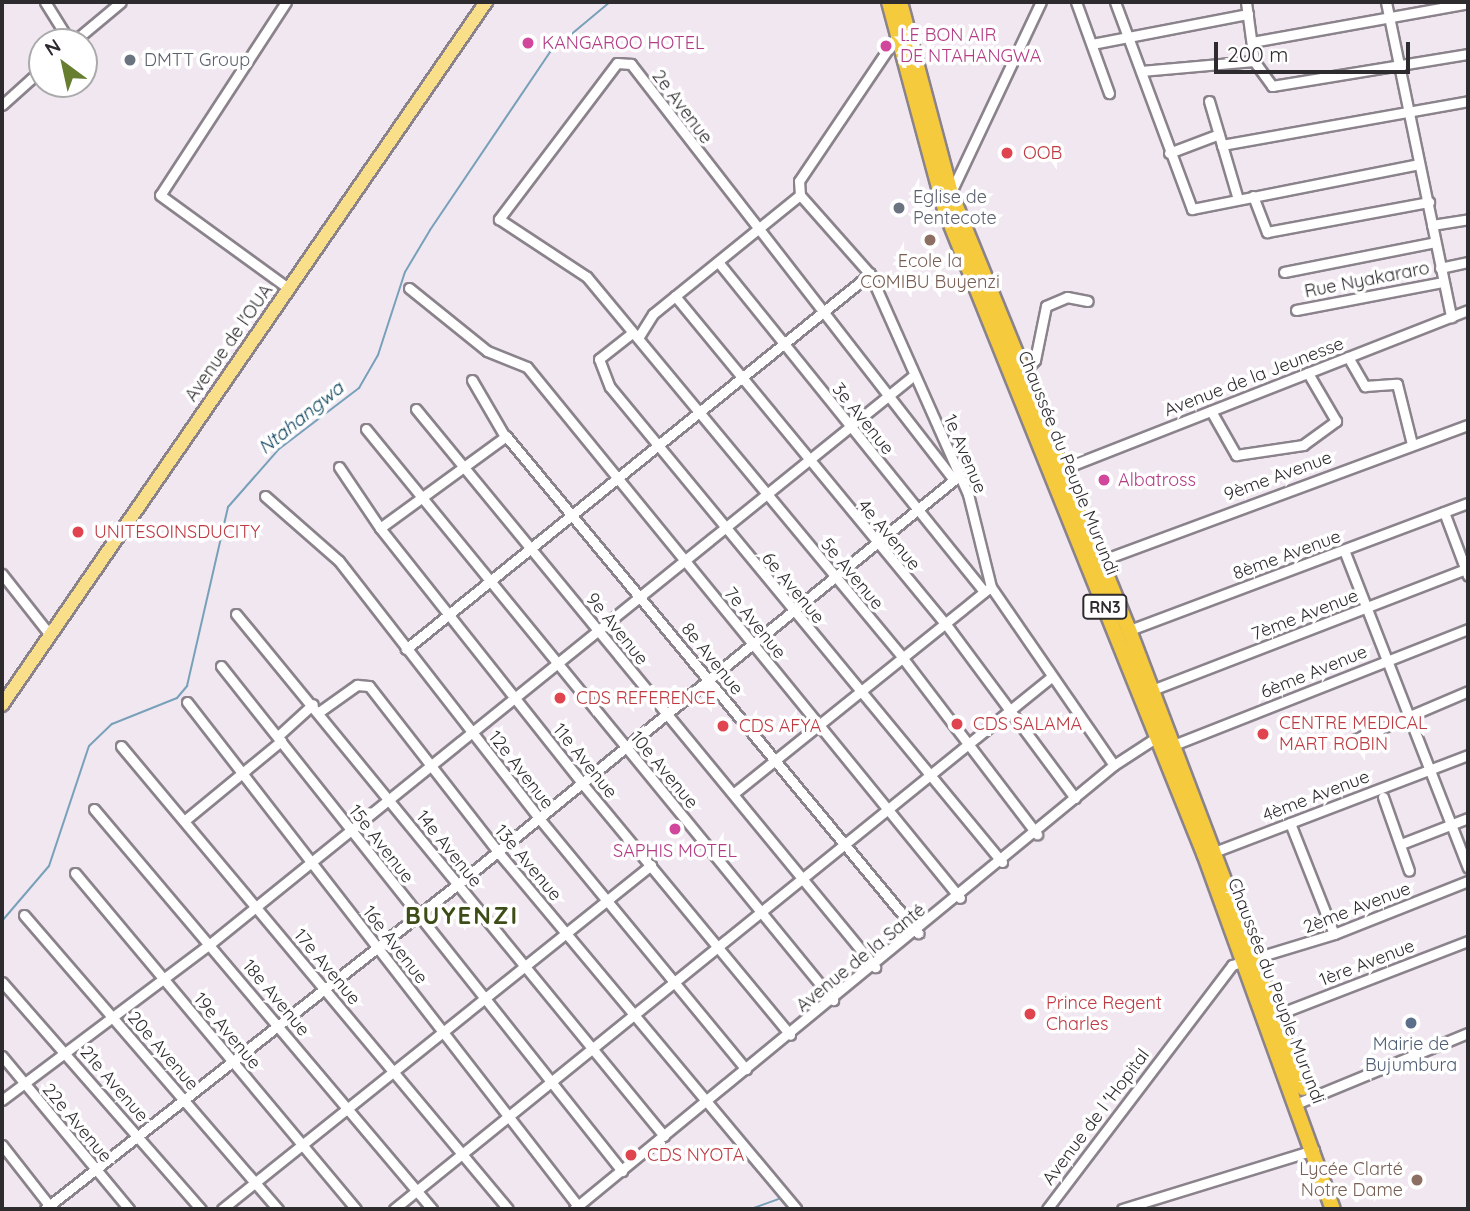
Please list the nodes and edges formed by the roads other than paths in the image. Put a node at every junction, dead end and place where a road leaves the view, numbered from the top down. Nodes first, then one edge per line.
1 (45, 2) edge
2 (121, 2) edge
3 (286, 2) edge
4 (486, 2) edge
5 (890, 2) edge
6 (900, 2) edge
7 (1041, 2) edge
8 (1076, 2) edge
9 (1115, 2) edge
10 (1246, 2) edge
11 (1386, 2) edge
12 (1468, 4) edge
13 (1248, 13) junction
14 (1389, 18) junction
15 (63, 28) edge
16 (89, 28) edge
17 (1129, 32) junction
18 (900, 33) junction
19 (1252, 42) junction
20 (1092, 44) junction
21 (1468, 54) edge
22 (1254, 61) junction
23 (1399, 66) junction
24 (1142, 71) junction
25 (28, 82) edge
26 (1109, 93) dead end
27 (1209, 101) dead end
28 (1468, 101) edge
29 (2, 105) edge
30 (1409, 111) junction
31 (1219, 134) junction
32 (1223, 145) junction
33 (1169, 153) junction
34 (1419, 164) junction
35 (951, 194) junction
36 (800, 195) junction
37 (1237, 195) junction
38 (1253, 196) junction
39 (1429, 202) junction
40 (945, 210) junction
41 (1468, 219) edge
42 (1432, 225) junction
43 (759, 231) junction
44 (1435, 242) junction
45 (1468, 262) edge
46 (719, 263) junction
47 (1440, 268) junction
48 (1284, 272) dead end
49 (870, 274) junction
50 (1443, 282) junction
51 (288, 288) junction
52 (409, 288) dead end
53 (675, 296) junction
54 (1088, 301) dead end
55 (823, 310) junction
56 (1296, 310) dead end
57 (1468, 310) edge
58 (1451, 317) junction
59 (635, 336) junction
60 (782, 344) junction
61 (1348, 357) junction
62 (1024, 372) junction
63 (1308, 373) junction
64 (914, 376) junction
65 (472, 380) dead end
66 (740, 380) junction
67 (890, 398) junction
68 (416, 409) dead end
69 (1211, 411) junction
70 (699, 414) junction
71 (1468, 425) edge
72 (366, 429) dead end
73 (851, 429) junction
74 (507, 437) junction
75 (1412, 444) junction
76 (656, 447) junction
77 (809, 463) junction
78 (462, 465) junction
79 (339, 467) dead end
80 (1058, 471) junction
81 (957, 477) junction
82 (614, 479) junction
83 (766, 495) junction
84 (265, 496) dead end
85 (421, 496) junction
86 (1468, 503) edge
87 (916, 512) junction
88 (1444, 512) junction
89 (572, 513) junction
90 (380, 528) junction
91 (725, 531) junction
92 (875, 545) junction
93 (531, 548) junction
94 (1344, 550) junction
95 (685, 561) junction
96 (1100, 561) junction
97 (1467, 571) edge
98 (2, 574) edge
99 (835, 578) junction
100 (490, 580) junction
101 (988, 590) junction
102 (639, 593) junction
103 (1366, 608) junction
104 (792, 612) junction
105 (236, 614) dead end
106 (449, 615) junction
107 (945, 623) junction
108 (1468, 629) edge
109 (597, 630) junction
110 (1122, 633) junction
111 (50, 635) junction
112 (268, 642) dead end
113 (752, 645) junction
114 (406, 649) junction
115 (902, 657) junction
116 (1386, 661) junction
117 (557, 665) junction
118 (221, 666) dead end
119 (1050, 678) junction
120 (708, 681) junction
121 (860, 690) junction
122 (1152, 690) junction
123 (1468, 691) edge
124 (514, 698) junction
125 (187, 702) dead end
126 (2, 705) edge
127 (319, 708) junction
128 (1009, 712) junction
129 (667, 714) junction
130 (1408, 715) junction
131 (820, 723) junction
132 (472, 732) junction
133 (279, 738) junction
134 (1165, 738) junction
135 (1344, 744) dead end
136 (121, 746) dead end
137 (623, 746) junction
138 (968, 747) junction
139 (1468, 755) edge
140 (775, 760) junction
141 (1114, 765) junction
142 (430, 767) junction
143 (1430, 769) junction
144 (240, 771) junction
145 (929, 777) junction
146 (581, 782) junction
147 (733, 794) junction
148 (1383, 797) dead end
149 (1075, 798) junction
150 (389, 801) junction
151 (94, 809) dead end
152 (889, 809) junction
153 (538, 817) junction
154 (1468, 818) edge
155 (184, 821) junction
156 (1290, 823) junction
157 (1450, 824) junction
158 (351, 831) junction
159 (1037, 834) junction
160 (846, 844) junction
161 (1401, 844) junction
162 (498, 852) junction
163 (1214, 852) junction
164 (1002, 862) junction
165 (311, 863) junction
166 (651, 865) junction
167 (1468, 868) edge
168 (1409, 871) dead end
169 (75, 873) dead end
170 (804, 878) junction
171 (1468, 881) edge
172 (458, 884) junction
173 (960, 898) junction
174 (607, 901) junction
175 (257, 906) junction
176 (762, 913) junction
177 (24, 915) dead end
178 (417, 917) junction
179 (566, 932) junction
180 (918, 933) junction
181 (1334, 934) junction
182 (1468, 941) edge
183 (210, 944) junction
184 (720, 947) junction
185 (377, 948) junction
186 (1250, 961) junction
187 (522, 965) junction
188 (875, 967) junction
189 (163, 980) junction
190 (2, 982) edge
191 (677, 983) junction
192 (326, 989) junction
193 (481, 999) junction
194 (832, 1000) junction
195 (1276, 1015) junction
196 (636, 1016) junction
197 (113, 1018) junction
198 (280, 1026) junction
199 (442, 1030) junction
200 (1468, 1033) edge
201 (790, 1035) junction
202 (594, 1052) junction
203 (67, 1054) junction
204 (2, 1056) edge
205 (233, 1063) junction
206 (746, 1069) junction
207 (395, 1074) junction
208 (26, 1086) junction
209 (552, 1088) junction
210 (2, 1100) edge
211 (185, 1100) junction
212 (707, 1101) junction
213 (1303, 1101) junction
214 (349, 1107) junction
215 (511, 1119) junction
216 (138, 1136) junction
217 (664, 1136) junction
218 (2, 1145) edge
219 (303, 1145) junction
220 (1314, 1150) junction
221 (464, 1156) junction
222 (95, 1170) junction
223 (622, 1171) junction
224 (255, 1183) junction
225 (417, 1191) junction
226 (49, 1208) edge
227 (576, 1208) edge
228 (128, 1209) edge
229 (201, 1209) edge
230 (222, 1209) edge
231 (278, 1209) edge
232 (356, 1209) edge
233 (394, 1209) edge
234 (432, 1209) edge
235 (508, 1209) edge
236 (796, 1209) edge
237 (1047, 1209) edge
238 (1122, 1209) edge
239 (1333, 1209) edge
240 (1343, 1209) edge

1 - 15 street
2 - 16 street
3 - 51 street
4 - 51 main road, Avenue de l'OUA
5 - 18 highway, Chaussée du Peuple Murundi / RN3
6 - 18 highway, Chaussée du Peuple Murundi / RN3
7 - 35 street
8 - 20 street
9 - 17 street
10 - 13 street
11 - 14 street
12 - 14 street
13 - 17 street
13 - 19 street
14 - 19 street
14 - 23 street
17 - 20 street
17 - 24 street
18 - 35 highway, Chaussée du Peuple Murundi / RN3
18 - 36 street
18 - 40 highway, Chaussée du Peuple Murundi / RN3
19 - 22 street
20 - 26 street
21 - 23 street
22 - 23 street
22 - 24 street
23 - 30 street
24 - 33 street
25 - 29 street
27 - 31 street
28 - 30 street
30 - 32 street
30 - 34 street
31 - 32 street
31 - 33 street
32 - 37 street
33 - 37 street
34 - 38 street
34 - 39 street
35 - 40 street
35 - 62 highway, Chaussée du Peuple Murundi / RN3
36 - 43 street
36 - 49 street, 1e Avenue
37 - 38 street
38 - 39 street
39 - 42 street
40 - 80 highway, Chaussée du Peuple Murundi / RN3
41 - 42 street
42 - 44 street
43 - 46 street
43 - 55 street, 2e Avenue
43 - 59 street, 2e Avenue
44 - 47 street
44 - 48 street
45 - 47 street
46 - 53 street
46 - 60 street, 3e Avenue
47 - 50 street
49 - 55 street
49 - 64 street, 1e Avenue
50 - 56 street, Rue Nyakararo
50 - 58 street
51 - 111 main road, Avenue de l'OUA
52 - 82 street, 7e Avenue
53 - 59 street
53 - 66 street, 4e Avenue
54 - 62 street
55 - 60 street
55 - 67 street, 2e Avenue
57 - 58 street, Avenue de la Jeunesse
58 - 61 street, Avenue de la Jeunesse
59 - 70 street, 5e Avenue
59 - 76 street, 6e Avenue
60 - 66 street
60 - 73 street, 3e Avenue
61 - 63 street, Avenue de la Jeunesse
61 - 75 street
62 - 80 highway, Chaussée du Peuple Murundi / RN3
63 - 69 street, Avenue de la Jeunesse
63 - 69 street
64 - 67 street
64 - 81 street, 1e Avenue
65 - 74 street, 8e Avenue
66 - 70 street
66 - 77 street, 4e Avenue
67 - 73 street
67 - 81 street, 2e Avenue
68 - 78 street, 9e Avenue
69 - 80 street, Avenue de la Jeunesse
70 - 76 street
70 - 83 street, 5e Avenue
71 - 75 street, 9ème Avenue
72 - 85 street, 10e Avenue
73 - 77 street
73 - 87 street, 3e Avenue
74 - 78 street
74 - 89 street, 8e Avenue
75 - 96 street, 9ème Avenue
76 - 82 street
76 - 91 street, 6e Avenue
77 - 83 street
77 - 92 street, 4e Avenue
78 - 85 street
78 - 93 street, 9e Avenue
79 - 90 street, 11e Avenue
80 - 96 highway, Chaussée du Peuple Murundi / RN3
80 - 110 highway, Chaussée du Peuple Murundi / RN3
81 - 87 street
81 - 101 street, 1e Avenue
82 - 89 street
82 - 95 street, 7e Avenue
83 - 91 street
83 - 99 street, 5e Avenue
84 - 114 street, 12e Avenue
85 - 90 street
85 - 100 street, 10e Avenue
86 - 88 street, 8ème Avenue
87 - 92 street
87 - 101 street, 3e Avenue
88 - 94 street, 8ème Avenue
88 - 97 street
89 - 93 street
89 - 102 street, 8e Avenue
90 - 106 street, 11e Avenue
91 - 95 street
91 - 104 street, 6e Avenue
92 - 99 street
92 - 107 street, 4e Avenue
93 - 100 street
93 - 109 street, 9e Avenue
94 - 103 street
94 - 110 street, 8ème Avenue
95 - 102 street
95 - 113 street, 7e Avenue
96 - 110 highway, Chaussée du Peuple Murundi / RN3
97 - 103 street, 7ème Avenue
98 - 111 street
99 - 104 street
99 - 115 street, 5e Avenue
100 - 106 street
100 - 117 street, 10e Avenue
101 - 107 street
101 - 119 street, 1e Avenue
102 - 109 street
102 - 120 street, 8e Avenue
103 - 116 street
103 - 122 street, 7ème Avenue
104 - 113 street
104 - 121 street, 6e Avenue
105 - 127 street, 14e Avenue
106 - 114 street
106 - 124 street, 11e Avenue
107 - 115 street
107 - 128 street, 4e Avenue
108 - 116 street, 6ème Avenue
109 - 117 street
109 - 129 street, 9e Avenue
110 - 122 highway, Chaussée du Peuple Murundi / RN3
110 - 134 highway, Chaussée du Peuple Murundi / RN3
111 - 126 main road, Avenue de l'OUA
112 - 127 street
113 - 120 street
113 - 131 street, 7e Avenue
114 - 132 street, 12e Avenue
115 - 121 street
115 - 138 street, 5e Avenue
116 - 130 street
116 - 134 street, 6ème Avenue
117 - 124 street
117 - 137 street, 10e Avenue
118 - 133 street, 15e Avenue
119 - 128 street
119 - 141 street, 1e Avenue
120 - 129 street
120 - 140 street, 8e Avenue
121 - 131 street
121 - 145 street, 6e Avenue
122 - 134 highway, Chaussée du Peuple Murundi / RN3
123 - 130 street
124 - 132 street
124 - 146 street, 11e Avenue
125 - 144 street, 16e Avenue
127 - 133 street, 13e Avenue
127 - 142 street, 13e Avenue
127 - 150 street, 14e Avenue
128 - 138 street
128 - 149 street, 4e Avenue
129 - 137 street
129 - 147 street, 9e Avenue
130 - 135 street
130 - 143 street
131 - 140 street
131 - 152 street, 7e Avenue
132 - 142 street
132 - 153 street, 12e Avenue
133 - 144 street, 13e Avenue
133 - 158 street, 15e Avenue
134 - 141 street, Avenue de la Santé
134 - 163 highway, Chaussée du Peuple Murundi / RN3
134 - 186 highway, Chaussée du Peuple Murundi / RN3
136 - 155 street, 17e Avenue
137 - 146 street
137 - 176 street, 10e Avenue
138 - 145 street
138 - 159 street, 5e Avenue
139 - 143 street, 4ème Avenue
140 - 147 street
140 - 160 street, 8e Avenue
141 - 149 street, Avenue de la Santé
142 - 150 street
142 - 162 street, 13e Avenue
143 - 156 street, 4ème Avenue
143 - 157 street
144 - 155 street, 13e Avenue
144 - 165 street, 16e Avenue
145 - 152 street
145 - 164 street, 6e Avenue
146 - 153 street
146 - 166 street, 11e Avenue
147 - 170 street, 9e Avenue
148 - 161 street
149 - 159 street, Avenue de la Santé
150 - 158 street
150 - 172 street, 14e Avenue
151 - 183 street, 18e Avenue
152 - 160 street
152 - 173 street, 7e Avenue
153 - 162 street
153 - 174 street, 12e Avenue
154 - 157 street
155 - 175 street, 17e Avenue
156 - 163 street, 4ème Avenue
156 - 181 street
157 - 161 street
157 - 167 street
158 - 165 street
158 - 178 street, 15e Avenue
159 - 164 street, Avenue de la Santé
160 - 170 street
160 - 180 street, 8e Avenue
161 - 168 street
162 - 172 street
162 - 179 street, 13e Avenue
163 - 186 highway, Chaussée du Peuple Murundi / RN3
164 - 173 street, Avenue de la Santé
165 - 175 street
165 - 185 street, 16e Avenue
166 - 174 street
166 - 184 street, 11e Avenue
169 - 189 street, 19e Avenue
170 - 176 street
170 - 188 street, 9e Avenue
171 - 181 street, 2ème Avenue
172 - 178 street
172 - 187 street, 14e Avenue
173 - 180 street, Avenue de la Santé
174 - 179 street
174 - 191 street, 12e Avenue
175 - 183 street
175 - 192 street, 17e Avenue
176 - 184 street
176 - 194 street, 10e Avenue
177 - 197 street, 20e Avenue
178 - 185 street
178 - 193 street, 15e Avenue
179 - 187 street
179 - 196 street, 13e Avenue
180 - 188 street, Avenue de la Santé
181 - 186 street, 2ème Avenue
182 - 195 street, 1ère Avenue
183 - 189 street
183 - 198 street, 18e Avenue
184 - 191 street
184 - 201 street, 11e Avenue
185 - 192 street
185 - 199 street, 16e Avenue
186 - 195 highway, Chaussée du Peuple Murundi / RN3
186 - 213 highway, Chaussée du Peuple Murundi / RN3
186 - 237 street, Avenue de l 'Hopital
187 - 193 street
187 - 202 street, 14e Avenue
188 - 194 street, Avenue de la Santé
189 - 197 street
189 - 205 street, 19e Avenue
190 - 203 street, 21e Avenue
191 - 196 street
191 - 206 street, 12e Avenue
192 - 198 street
192 - 207 street, 17e Avenue
193 - 199 street
193 - 209 street, 15e Avenue
194 - 201 street, Avenue de la Santé
195 - 213 highway, Chaussée du Peuple Murundi / RN3
196 - 202 street
196 - 212 street, 13e Avenue
197 - 203 street
197 - 211 street, 20e Avenue
198 - 205 street
198 - 214 street, 18e Avenue
199 - 207 street
199 - 215 street, 16e Avenue
200 - 213 street
201 - 206 street, Avenue de la Santé
202 - 209 street
202 - 217 street, 14e Avenue
203 - 208 street
203 - 216 street, 21e Avenue
204 - 208 street, 22e Avenue
205 - 211 street
205 - 219 street, 19e Avenue
206 - 212 street, Avenue de la Santé
207 - 214 street
207 - 221 street, 17e Avenue
208 - 210 street
208 - 222 street, 22e Avenue
209 - 215 street
209 - 223 street, 15e Avenue
211 - 216 street
211 - 224 street, 20e Avenue
212 - 217 street, Avenue de la Santé
212 - 236 street, 13e Avenue
213 - 220 highway, Chaussée du Peuple Murundi / RN3
213 - 240 highway, Chaussée du Peuple Murundi / RN3
214 - 219 street
214 - 225 street, 18e Avenue
215 - 221 street
215 - 227 street, 16e Avenue
216 - 222 street
216 - 229 street, 21e Avenue
217 - 223 street, Avenue de la Santé
218 - 226 street
219 - 224 street
219 - 232 street, 19e Avenue
220 - 238 street
220 - 239 highway, Chaussée du Peuple Murundi / RN3
221 - 225 street
221 - 235 street, 17e Avenue
222 - 226 street
222 - 228 street, 22e Avenue
223 - 227 street, Avenue de la Santé
224 - 230 street
224 - 231 street, 20e Avenue
225 - 233 street
225 - 234 street, 18e Avenue

